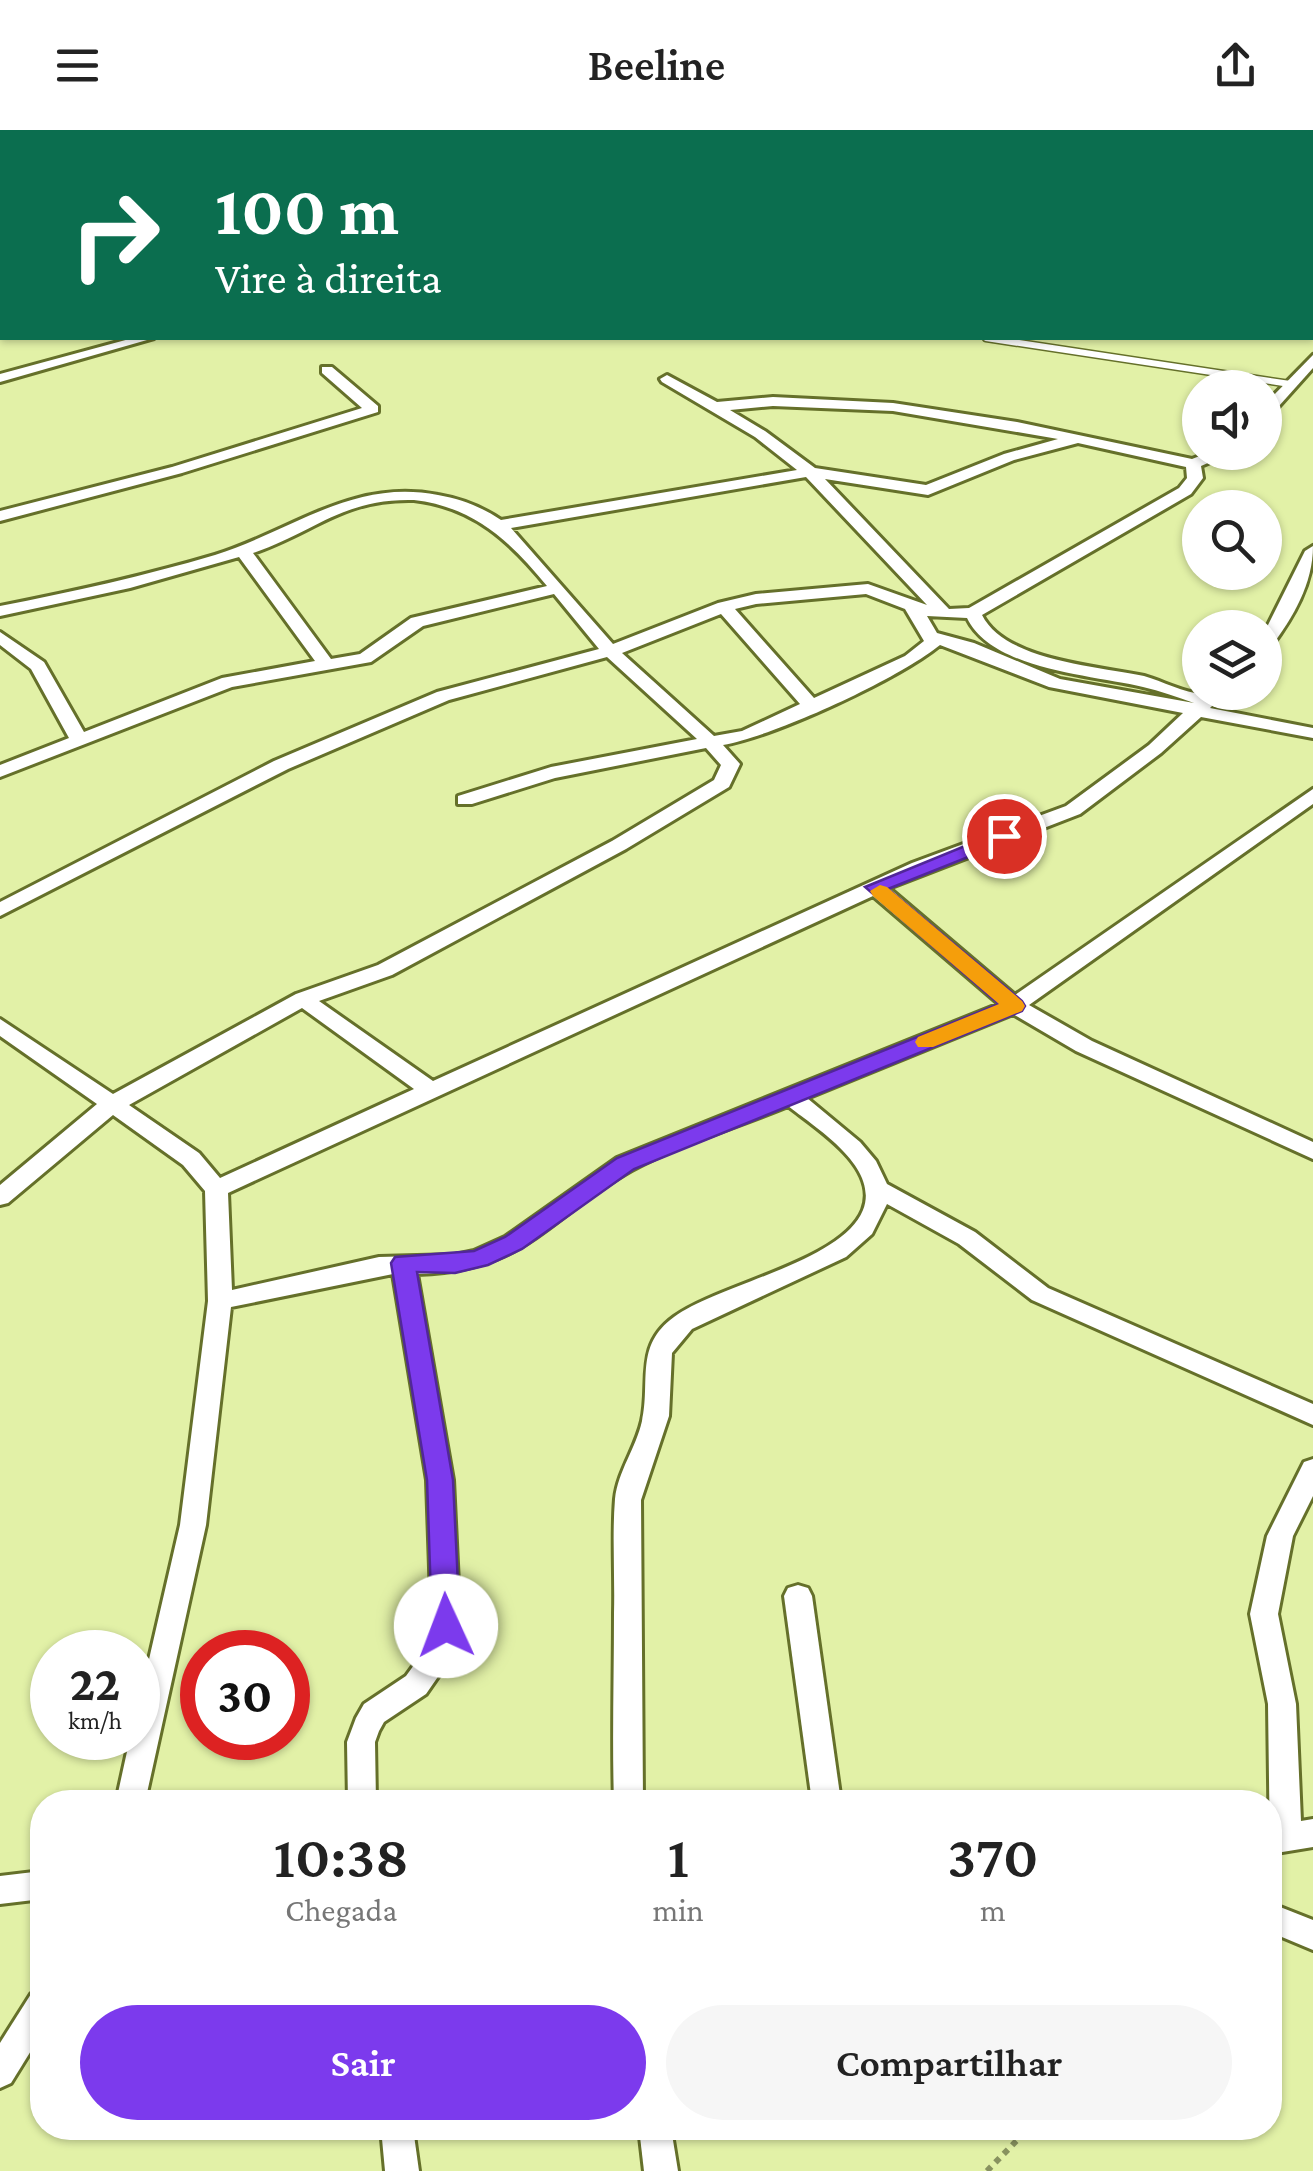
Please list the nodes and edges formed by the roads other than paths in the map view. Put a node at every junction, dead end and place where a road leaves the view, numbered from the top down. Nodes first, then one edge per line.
1 (140, 340) edge
2 (999, 340) edge
3 (1313, 359) edge
4 (326, 370) dead end
5 (0, 378) edge
6 (668, 379) dead end
7 (1290, 384) junction
8 (1282, 393) edge
9 (716, 406) junction
10 (1076, 439) junction
11 (1182, 462) edge
12 (1194, 470) edge
13 (810, 472) junction
14 (0, 516) edge
15 (501, 526) junction
16 (242, 550) junction
17 (1313, 550) edge
18 (554, 589) junction
19 (724, 607) junction
20 (913, 607) junction
21 (0, 612) edge
22 (974, 613) junction
23 (946, 616) junction
24 (1282, 619) edge
25 (0, 637) edge
26 (937, 639) junction
27 (610, 650) junction
28 (328, 666) junction
29 (1182, 693) edge
30 (1182, 698) edge
31 (811, 706) junction
32 (1198, 710) edge
33 (1235, 710) edge
34 (1313, 733) edge
35 (80, 742) junction
36 (713, 744) junction
37 (0, 771) edge
38 (1313, 795) edge
39 (465, 800) dead end
40 (874, 887) junction
41 (0, 910) edge
42 (303, 999) junction
43 (1014, 1006) junction
44 (0, 1026) edge
45 (429, 1089) junction
46 (790, 1096) junction
47 (111, 1105) junction
48 (1313, 1151) edge
49 (878, 1188) junction
50 (216, 1189) junction
51 (0, 1197) edge
52 (403, 1263) junction
53 (220, 1302) junction
54 (1313, 1415) edge
55 (1313, 1469) edge
56 (798, 1596) dead end
57 (133, 1790) edge
58 (362, 1790) edge
59 (628, 1790) edge
60 (825, 1790) edge
61 (1290, 1838) edge
62 (30, 1886) edge
63 (0, 1890) edge
64 (1282, 1922) edge
65 (1313, 1934) edge
66 (30, 2024) edge
67 (0, 2072) edge
68 (398, 2140) edge
69 (657, 2140) edge
70 (402, 2171) edge
71 (661, 2171) edge

1 - 5 street
2 - 7 lane
3 - 7 street
4 - 14 street
6 - 9 street
7 - 8 street
9 - 10 street
9 - 13 street
10 - 11 street
10 - 13 street
12 - 22 street
13 - 15 street
13 - 23 street
15 - 16 street
15 - 18 street
16 - 21 street
16 - 28 street
17 - 24 street
18 - 27 street
18 - 28 street
19 - 20 street
19 - 27 street
19 - 31 street
20 - 23 street
20 - 26 street
22 - 23 street
22 - 29 street
25 - 35 street
26 - 30 street
26 - 31 street
27 - 36 street
27 - 41 street
28 - 35 street
31 - 36 street
32 - 40 street
33 - 34 street
35 - 37 street
36 - 39 street
36 - 42 street
38 - 43 street
40 - 43 street
40 - 45 street
42 - 45 street
42 - 47 street
43 - 46 street
43 - 48 street
44 - 47 street
45 - 50 street
46 - 49 street
46 - 52 street
47 - 50 street
47 - 51 street
49 - 54 street
49 - 59 street
50 - 53 street
52 - 53 street
52 - 58 street
53 - 57 street
55 - 61 street
56 - 60 street
62 - 63 street
64 - 65 street
66 - 67 street
68 - 70 street
69 - 71 street

